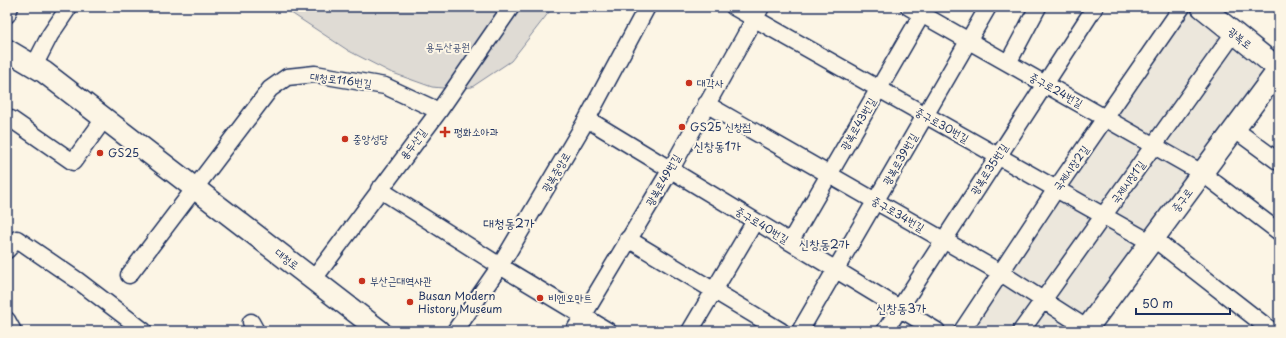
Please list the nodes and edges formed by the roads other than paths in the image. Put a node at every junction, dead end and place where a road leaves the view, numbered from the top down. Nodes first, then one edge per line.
1 (10, 7) edge
2 (69, 7) edge
3 (511, 7) edge
4 (647, 7) edge
5 (734, 7) edge
6 (988, 7) edge
7 (1038, 7) edge
8 (1095, 7) edge
9 (1182, 7) edge
10 (1202, 7) edge
11 (919, 9) edge
12 (758, 13) edge
13 (7, 15) edge
14 (1234, 33) junction
15 (968, 40) junction
16 (7, 50) edge
17 (1008, 63) junction
18 (34, 66) junction
19 (1279, 69) edge
20 (1045, 84) junction
21 (879, 89) junction
22 (706, 104) junction
23 (439, 110) junction
24 (925, 115) junction
25 (1106, 118) junction
26 (11, 119) dead end
27 (104, 119) junction
28 (587, 119) junction
29 (1234, 129) junction
30 (1154, 146) junction
31 (997, 156) junction
32 (1279, 162) edge
33 (671, 169) junction
34 (1202, 173) junction
35 (829, 174) junction
36 (194, 188) junction
37 (379, 189) junction
38 (1056, 189) junction
39 (875, 201) junction
40 (1104, 216) junction
41 (755, 221) junction
42 (1279, 232) edge
43 (628, 239) junction
44 (944, 240) junction
45 (1152, 240) junction
46 (790, 242) junction
47 (7, 250) edge
48 (500, 266) junction
49 (836, 269) junction
50 (1001, 273) junction
51 (129, 275) dead end
52 (313, 280) junction
53 (714, 291) junction
54 (1043, 300) junction
55 (900, 308) junction
56 (584, 316) junction
57 (7, 320) edge
58 (1087, 330) edge
59 (13, 331) edge
60 (144, 331) edge
61 (380, 331) edge
62 (455, 331) edge
63 (574, 331) edge
64 (608, 331) edge
65 (690, 331) edge
66 (781, 331) edge
67 (800, 331) edge
68 (885, 331) edge
69 (937, 331) edge
70 (962, 331) edge
71 (1021, 331) edge
72 (1272, 331) edge

1 - 13 street
2 - 18 street
3 - 23 street, 용두산길
4 - 28 street, 광복중앙로
5 - 12 street, 중구로30번길
6 - 15 street, 광복로39번길
7 - 17 street
8 - 20 street, 광복로35번길
9 - 25 street, 국제시장2길
10 - 14 main road, 광복로
11 - 15 street, 중구로24번길
11 - 21 street, 광복로43번길
12 - 21 street, 중구로30번길
12 - 22 street, 광복로49번길
14 - 19 main road, 광복로
14 - 30 street, 국제시장1길
15 - 17 street, 중구로24번길
15 - 24 street, 광복로39번길
16 - 18 main road, 대청로
17 - 20 street, 중구로24번길
18 - 27 main road, 대청로
19 - 29 main road, 중구로
20 - 25 street, 중구로24번길
20 - 31 street, 광복로35번길
21 - 24 street, 중구로30번길
21 - 35 street, 광복로43번길
22 - 33 street, 광복로49번길
22 - 35 street, 중구로34번길
23 - 36 street, 대청로116번길
23 - 37 street, 용두산길
24 - 31 street, 중구로30번길
24 - 39 street, 광복로39번길
25 - 30 street, 중구로24번길
25 - 38 street, 국제시장2길
26 - 27 street
27 - 36 main road, 대청로
28 - 33 street, 중구로40번길
28 - 48 street, 광복중앙로
29 - 32 street
29 - 34 main road, 중구로
30 - 34 street, 중구로24번길
30 - 40 street, 국제시장1길
31 - 38 street, 중구로30번길
31 - 44 street, 광복로35번길
33 - 41 street, 중구로40번길
33 - 43 street, 광복로49번길
34 - 42 street, 중구로24번길
34 - 45 main road, 중구로
35 - 39 street, 중구로34번길
35 - 46 street, 광복로43번길
36 - 51 street
36 - 52 main road, 대청로
37 - 48 street
37 - 52 street, 용두산길
38 - 40 street, 중구로30번길
38 - 50 street, 국제시장2길
39 - 44 street, 중구로34번길
39 - 49 street, 광복로39번길
40 - 45 street, 중구로30번길
40 - 54 street, 국제시장1길
41 - 46 street, 중구로40번길
41 - 53 street
43 - 53 street
43 - 56 street, 광복로49번길
44 - 50 street, 중구로34번길
44 - 55 street, 광복로35번길
45 - 58 main road, 중구로
45 - 72 street, 중구로30번길
46 - 49 street, 중구로40번길
47 - 60 street
48 - 56 street
48 - 62 street, 광복중앙로
49 - 55 street, 중구로40번길
49 - 67 street, 광복로39번길
50 - 54 street, 중구로34번길
50 - 70 street, 국제시장2길
52 - 61 main road, 대청로
53 - 65 street
53 - 66 street
54 - 58 street, 중구로34번길
54 - 71 street, 국제시장1길
55 - 68 street, 광복로35번길
55 - 69 street, 중구로40번길
56 - 63 street, 광복로49번길
56 - 64 street
57 - 59 street

